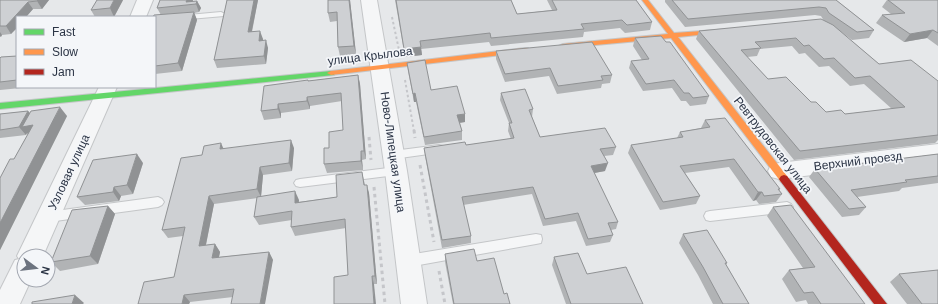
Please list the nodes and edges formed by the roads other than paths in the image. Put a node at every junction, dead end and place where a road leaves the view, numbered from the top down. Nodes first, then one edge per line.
1 (145, 0) edge
2 (369, 0) edge
3 (645, 0) edge
4 (221, 14) dead end
5 (138, 16) edge
6 (156, 20) edge
7 (735, 30) edge
8 (672, 36) junction
9 (556, 47) edge
10 (532, 49) edge
11 (380, 68) junction
12 (156, 87) edge
13 (143, 88) edge
14 (107, 91) edge
15 (0, 106) edge
16 (447, 148) edge
17 (938, 152) edge
18 (394, 163) junction
19 (779, 171) junction
20 (300, 183) dead end
21 (158, 202) dead end
22 (805, 205) junction
23 (710, 216) dead end
24 (48, 217) junction
25 (536, 239) dead end
26 (34, 248) edge
27 (408, 262) junction
28 (16, 285) edge
29 (7, 304) edge
30 (414, 304) edge
31 (881, 304) edge

1 - 5 street
2 - 11 street, Ново-Липецкая улица
3 - 8 street, Ревтрудовская улица
4 - 6 lane
7 - 8 street
8 - 9 street
8 - 19 street, Ревтрудовская улица
10 - 11 street, улица Крылова
11 - 12 street, улица Крылова
11 - 18 street, Ново-Липецкая улица
13 - 14 street, улица Крылова
14 - 15 street, улица Крылова
14 - 24 street, Узловая улица
16 - 18 lane
17 - 19 street, Верхний проезд
18 - 20 lane
18 - 27 street, Ново-Липецкая улица
19 - 22 street, Ревтрудовская улица
21 - 24 lane
22 - 23 lane
22 - 31 street, Ревтрудовская улица
24 - 26 street, Узловая улица
25 - 27 lane
27 - 30 street, Ново-Липецкая улица
28 - 29 street

